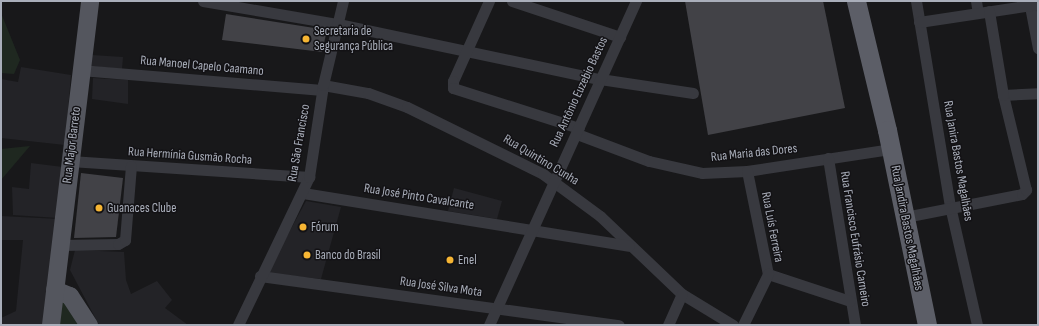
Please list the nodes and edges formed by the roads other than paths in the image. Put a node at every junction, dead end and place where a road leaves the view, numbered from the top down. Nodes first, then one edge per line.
1 (90, 1) edge
2 (203, 1) edge
3 (343, 1) edge
4 (489, 1) edge
5 (512, 1) edge
6 (636, 1) edge
7 (856, 1) edge
8 (869, 1) edge
9 (916, 1) edge
10 (976, 1) edge
11 (1032, 3) edge
12 (984, 12) junction
13 (919, 22) junction
14 (338, 24) junction
15 (620, 37) junction
16 (1038, 48) edge
17 (466, 50) junction
18 (80, 70) junction
19 (600, 79) junction
20 (323, 87) junction
21 (693, 93) dead end
22 (1038, 93) edge
23 (1003, 95) junction
24 (887, 130) junction
25 (578, 131) junction
26 (891, 149) junction
27 (828, 158) junction
28 (70, 161) junction
29 (131, 166) junction
30 (747, 171) junction
31 (309, 177) junction
32 (552, 179) junction
33 (303, 193) junction
34 (950, 206) junction
35 (905, 217) junction
36 (531, 229) junction
37 (61, 245) junction
38 (629, 246) junction
39 (768, 274) junction
40 (260, 276) junction
41 (55, 290) junction
42 (682, 294) junction
43 (850, 301) junction
44 (496, 309) junction
45 (51, 325) edge
46 (89, 325) edge
47 (238, 325) edge
48 (489, 325) edge
49 (619, 325) edge
50 (668, 325) edge
51 (733, 325) edge
52 (743, 325) edge
53 (855, 325) edge
54 (927, 325) edge
55 (977, 325) edge

1 - 18 main road, Rua Major Barreto
2 - 14 street
3 - 14 street, Rua São Francisco
4 - 17 street
5 - 15 street
6 - 15 street, Rua Antônio Euzebio Bastos
7 - 24 highway, Rua Jandira Bastos Magalhães
8 - 24 highway, Rua Jandira Bastos Magalhães
9 - 13 street, Rua Janira Bastos Magalhães
10 - 12 street
11 - 12 street
11 - 16 street
12 - 13 street
12 - 23 street
13 - 34 street, Rua Janira Bastos Magalhães
14 - 17 street
14 - 20 street, Rua São Francisco
15 - 19 street, Rua Antônio Euzebio Bastos
17 - 19 street
17 - 25 street, Rua Maria das Dores
18 - 20 street, Rua Manoel Capelo Caamano
18 - 28 main road, Rua Major Barreto
19 - 21 street
19 - 25 street, Rua Antônio Euzebio Bastos
20 - 31 street, Rua São Francisco
20 - 32 street, Rua Quintino Cunha
22 - 23 street
23 - 34 street
24 - 26 highway, Rua Jandira Bastos Magalhães
25 - 30 street, Rua Maria das Dores
25 - 32 street, Rua Antônio Euzebio Bastos
26 - 27 street, Rua Maria das Dores
26 - 35 highway, Rua Jandira Bastos Magalhães
27 - 30 street, Rua Maria das Dores
27 - 43 street, Rua Francisco Eufrásio Carneiro
28 - 29 street, Rua Hermínia Gusmão Rocha
28 - 37 main road, Rua Major Barreto
29 - 31 street, Rua Hermínia Gusmão Rocha
29 - 37 street
30 - 39 street, Rua Luís Ferreira
31 - 33 street, Rua São Francisco
32 - 36 street, Rua Antônio Euzebio Bastos
32 - 38 street, Rua Quintino Cunha
33 - 36 street, Rua José Pinto Cavalcante
33 - 40 street, Rua São Francisco
34 - 35 street
34 - 55 street, Rua Janira Bastos Magalhães
35 - 54 highway, Rua Jandira Bastos Magalhães
36 - 38 street, Rua José Pinto Cavalcante
36 - 44 street, Rua Antônio Euzebio Bastos
37 - 41 main road, Rua Major Barreto
38 - 42 street, Rua Quintino Cunha
39 - 43 street, Rua Luís Ferreira
39 - 52 street
40 - 44 street, Rua José Silva Mota
40 - 47 street, Rua São Francisco
41 - 45 main road, Rua Major Barreto
41 - 46 main road
42 - 50 street
42 - 51 street, Rua Quintino Cunha
43 - 53 street, Rua Francisco Eufrásio Carneiro
44 - 48 street, Rua Antônio Euzebio Bastos
44 - 49 street, Rua José Silva Mota

